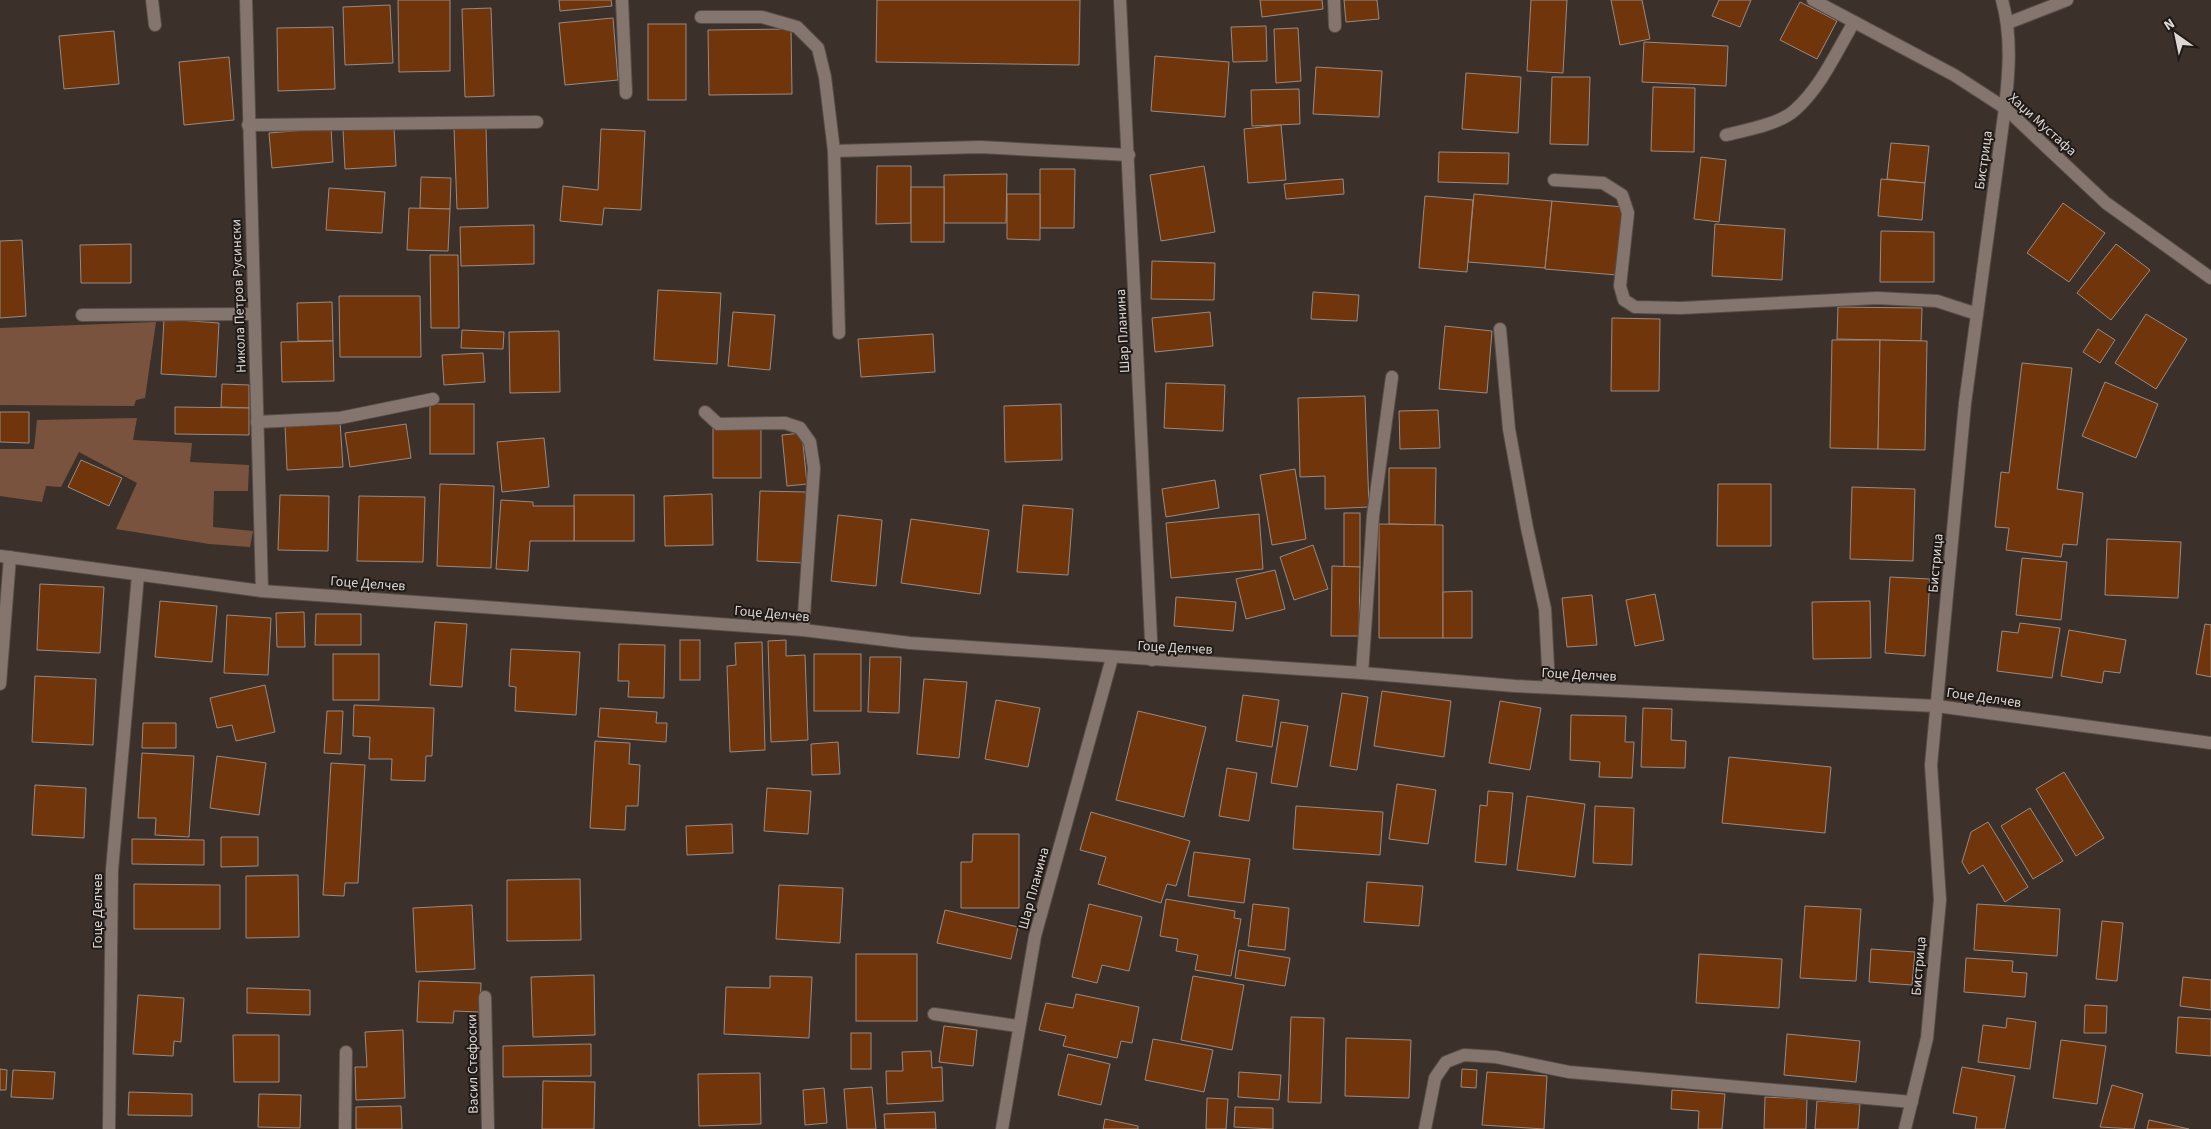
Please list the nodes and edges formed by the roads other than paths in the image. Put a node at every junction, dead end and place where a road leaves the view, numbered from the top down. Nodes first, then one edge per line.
1 (152, 0) edge
2 (246, 0) edge
3 (622, 0) edge
4 (1120, 0) edge
5 (1334, 0) edge
6 (1813, 0) edge
7 (2002, 0) edge
8 (2067, 0) edge
9 (701, 17) dead end
10 (1854, 22) junction
11 (2008, 22) junction
12 (155, 26) dead end
13 (1335, 26) dead end
14 (626, 93) dead end
15 (2005, 108) junction
16 (538, 122) dead end
17 (248, 125) junction
18 (1726, 134) dead end
19 (834, 151) junction
20 (1129, 155) junction
21 (1554, 180) dead end
22 (2211, 278) edge
23 (254, 314) junction
24 (1977, 314) junction
25 (82, 315) dead end
26 (1500, 329) dead end
27 (838, 333) dead end
28 (1392, 377) dead end
29 (433, 399) dead end
30 (705, 412) dead end
31 (257, 422) junction
32 (5, 556) edge
33 (138, 575) junction
34 (262, 590) junction
35 (803, 630) junction
36 (1112, 658) junction
37 (1152, 660) junction
38 (1362, 673) junction
39 (0, 684) edge
40 (1549, 688) junction
41 (1937, 706) junction
42 (2211, 743) edge
43 (485, 997) dead end
44 (934, 1014) dead end
45 (1018, 1026) junction
46 (346, 1052) dead end
47 (1912, 1102) junction
48 (109, 1129) edge
49 (345, 1129) edge
50 (488, 1129) edge
51 (1002, 1129) edge
52 (1425, 1129) edge
53 (1906, 1129) edge

1 - 12 street
2 - 17 street, Никола Петров Русински
3 - 14 street
4 - 20 street, Шар Планина
5 - 13 street
6 - 10 street, Хаџи Мустафа
7 - 11 street, Бистрица
8 - 11 street
9 - 19 street
10 - 15 street, Хаџи Мустафа
10 - 18 street
11 - 15 street, Бистрица
15 - 22 street, Хаџи Мустафа
15 - 24 street, Бистрица
16 - 17 street
17 - 23 street, Никола Петров Русински
19 - 20 street
19 - 27 street
20 - 37 street, Шар Планина
21 - 24 street
23 - 25 street
23 - 31 street, Никола Петров Русински
24 - 41 street, Бистрица
26 - 40 street
28 - 38 street
29 - 31 street
30 - 35 street
31 - 34 street, Никола Петров Русински
32 - 33 street, Гоце Делчев
32 - 39 street
33 - 34 street, Гоце Делчев
33 - 48 street, Гоце Делчев
34 - 35 street, Гоце Делчев
35 - 36 street, Гоце Делчев
36 - 37 street, Гоце Делчев
36 - 45 street, Шар Планина
37 - 38 street, Гоце Делчев
38 - 40 street, Гоце Делчев
40 - 41 street, Гоце Делчев
41 - 42 street, Гоце Делчев
41 - 47 street, Бистрица
43 - 50 street, Васил Стефоски
44 - 45 street
45 - 51 street, Шар Планина
46 - 49 street
47 - 52 street
47 - 53 street, Бистрица

